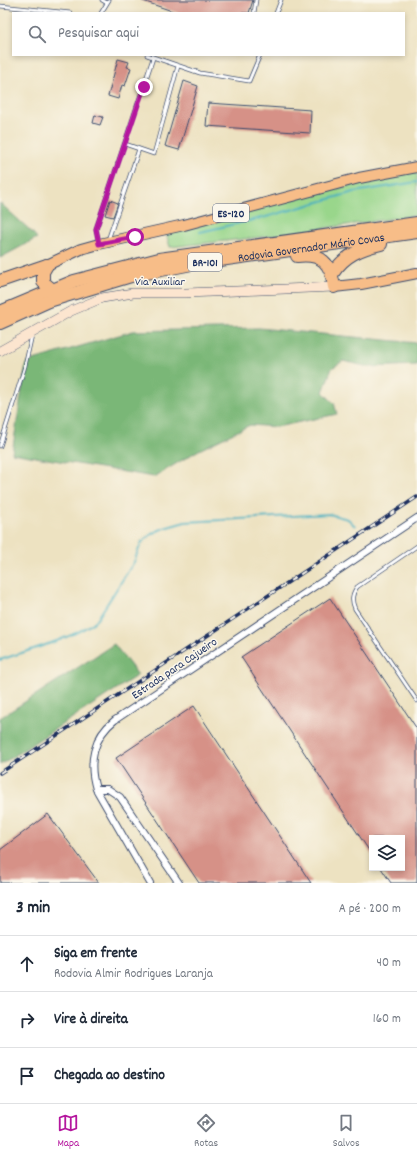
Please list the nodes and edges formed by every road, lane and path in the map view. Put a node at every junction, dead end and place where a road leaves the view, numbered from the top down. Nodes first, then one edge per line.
1 (102, 0) edge
2 (256, 0) edge
3 (281, 0) edge
4 (108, 1) edge
5 (0, 6) edge
6 (61, 12) edge
7 (102, 12) edge
8 (254, 12) edge
9 (276, 12) edge
10 (149, 56) edge
11 (260, 56) edge
12 (153, 58) junction
13 (178, 66) junction
14 (125, 144) junction
15 (139, 149) junction
16 (417, 167) edge
17 (417, 223) edge
18 (417, 234) edge
19 (103, 243) junction
20 (244, 257) junction
21 (47, 265) junction
22 (333, 273) junction
23 (417, 273) edge
24 (0, 281) edge
25 (334, 287) junction
26 (54, 290) junction
27 (0, 312) edge
28 (0, 323) edge
29 (32, 334) junction
30 (0, 351) edge
31 (0, 446) edge
32 (417, 518) edge
33 (417, 546) edge
34 (417, 701) edge
35 (96, 788) junction
36 (150, 883) edge
37 (179, 883) edge

1 - 4 lane
2 - 8 lane
3 - 9 lane
4 - 7 lane
5 - 6 lane
10 - 12 lane
11 - 13 lane
12 - 13 lane
12 - 14 lane
13 - 15 lane
14 - 15 lane
14 - 19 lane
15 - 19 lane
16 - 19 main road, ES-120
17 - 26 highway, Rodovia Governador Mário Covas / BR-101
18 - 20 highway, Rodovia Governador Mário Covas / BR-101
18 - 22 highway
19 - 21 main road, ES-120
20 - 22 highway
20 - 28 highway, Rodovia Governador Mário Covas / BR-101
21 - 24 highway
21 - 26 highway
22 - 25 highway
23 - 25 main road
25 - 29 street, Via Auxiliar
26 - 27 highway, Rodovia Governador Mário Covas / BR-101
29 - 30 street, Via Auxiliar
29 - 31 lane
32 - 35 street, Estrada para Cajueiro
33 - 34 lane
35 - 36 street, Estrada para Cajueiro
35 - 37 street

